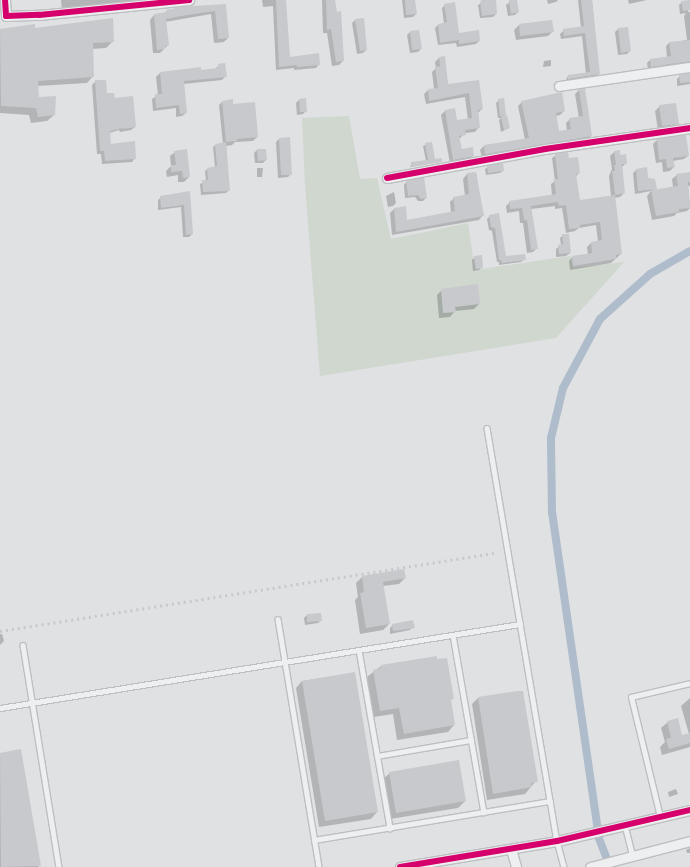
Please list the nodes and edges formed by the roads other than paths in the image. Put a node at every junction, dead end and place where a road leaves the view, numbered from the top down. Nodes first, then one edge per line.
1 (5, 0) edge
2 (97, 0) edge
3 (189, 0) edge
4 (98, 10) junction
5 (690, 67) edge
6 (559, 86) dead end
7 (690, 128) edge
8 (387, 178) dead end
9 (487, 428) dead end
10 (278, 619) dead end
11 (520, 624) junction
12 (453, 635) junction
13 (23, 645) dead end
14 (359, 650) junction
15 (285, 662) junction
16 (690, 683) edge
17 (32, 703) junction
18 (0, 708) edge
19 (471, 740) junction
20 (377, 756) junction
21 (550, 801) junction
22 (690, 810) edge
23 (484, 812) junction
24 (660, 817) junction
25 (625, 825) junction
26 (390, 828) junction
27 (314, 840) junction
28 (557, 841) junction
29 (690, 841) edge
30 (511, 849) junction
31 (633, 856) junction
32 (59, 867) edge
33 (319, 867) edge
34 (400, 867) edge
35 (516, 867) edge
36 (564, 867) edge
37 (590, 867) edge

1 - 4 street
2 - 4 street
3 - 4 street
5 - 6 street
7 - 8 street
9 - 11 lane
10 - 15 lane
11 - 12 lane
11 - 21 lane
12 - 14 lane
12 - 19 lane
13 - 17 lane
14 - 15 lane
14 - 20 lane
15 - 17 lane
15 - 27 lane
16 - 24 lane
17 - 18 lane
17 - 32 lane
19 - 20 lane
19 - 23 lane
20 - 26 lane
21 - 23 lane
21 - 28 lane
22 - 24 street
23 - 26 lane
24 - 25 street
25 - 28 street
25 - 31 lane
26 - 27 lane
27 - 33 lane
28 - 30 street
28 - 36 lane
29 - 31 street
30 - 34 street
30 - 35 street
31 - 37 street

